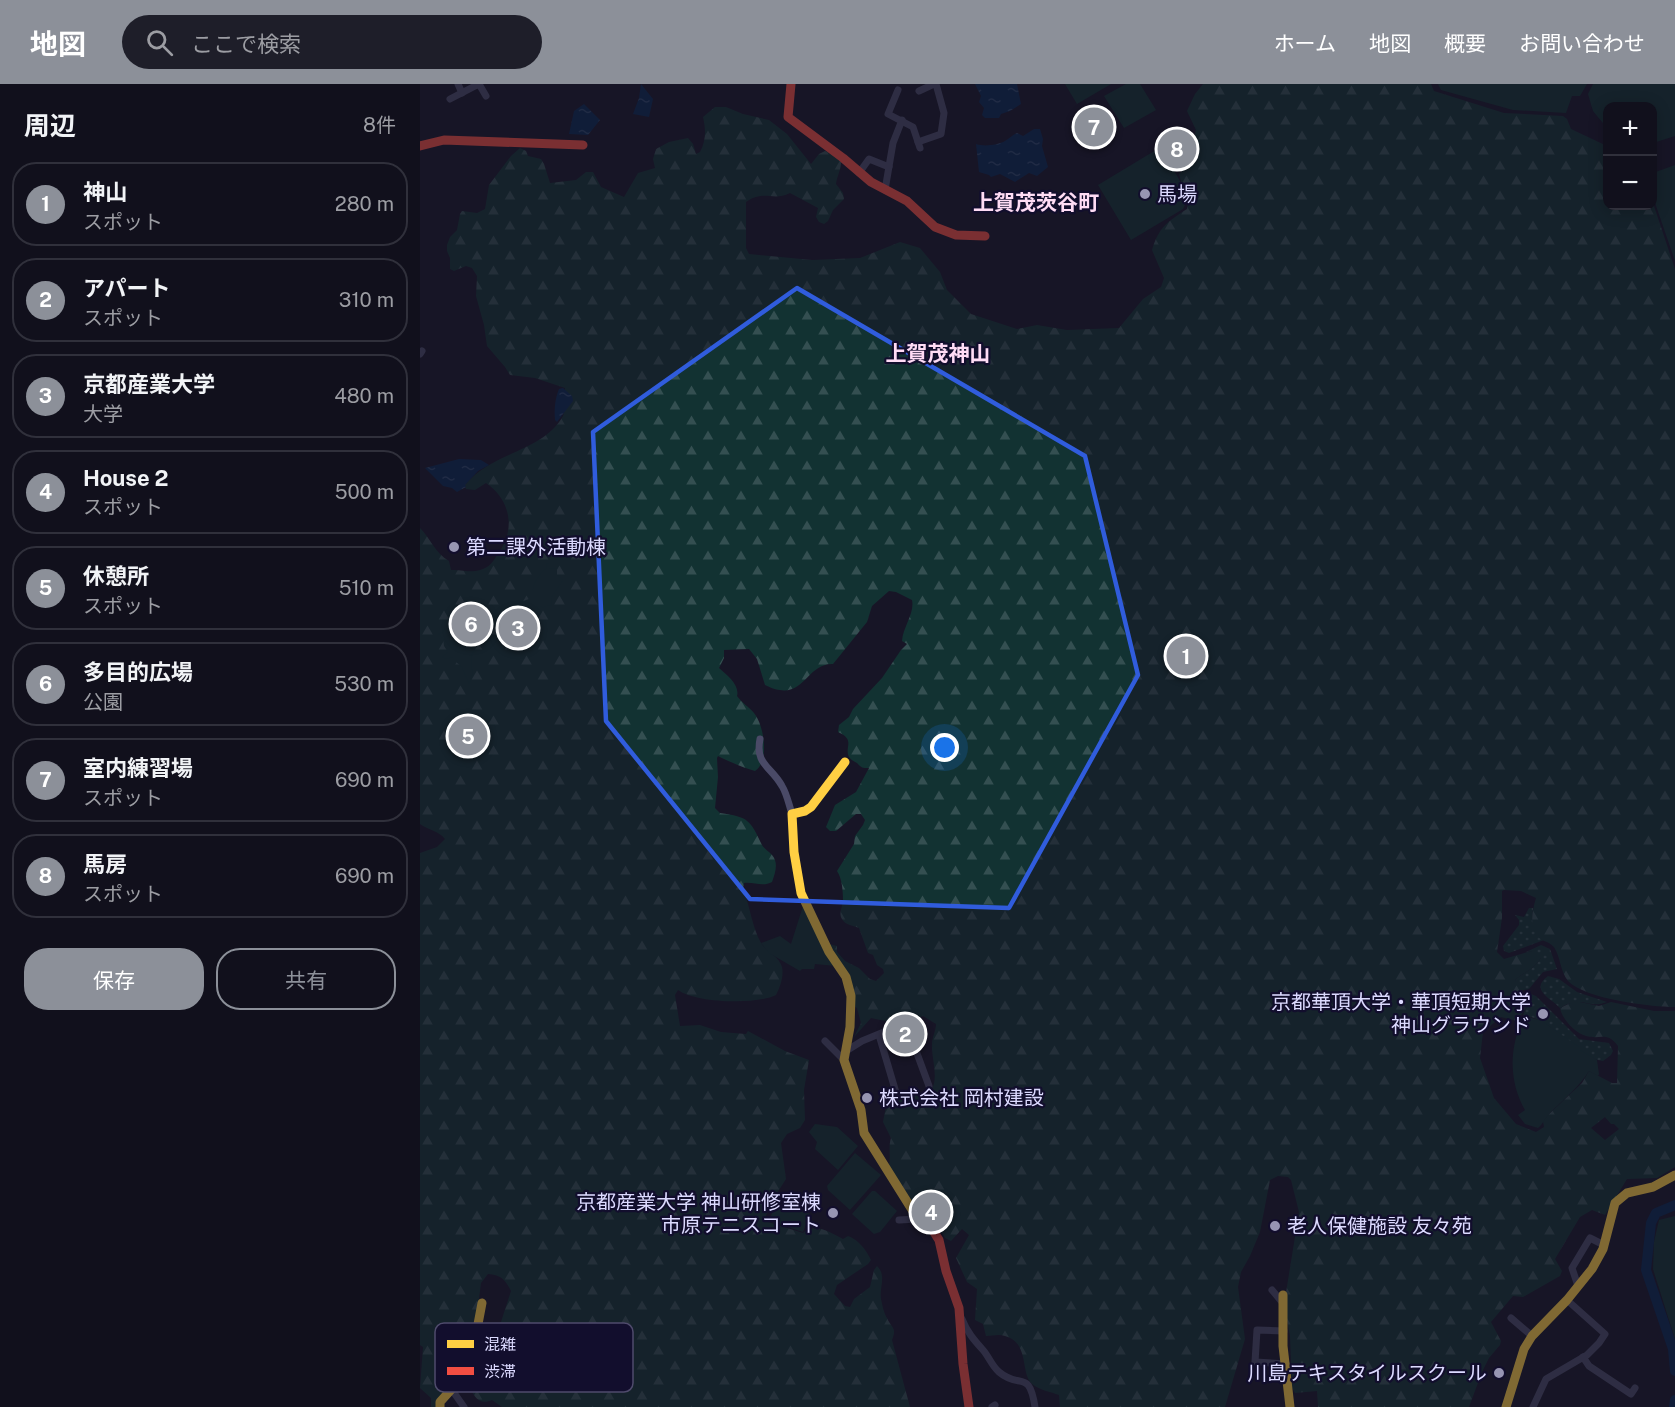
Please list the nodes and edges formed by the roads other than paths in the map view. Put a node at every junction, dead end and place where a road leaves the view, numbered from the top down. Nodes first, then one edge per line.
1 (458, 84) edge
2 (791, 84) edge
3 (935, 84) edge
4 (898, 90) dead end
5 (919, 91) dead end
6 (462, 93) junction
7 (486, 96) dead end
8 (450, 99) dead end
9 (902, 120) junction
10 (583, 145) dead end
11 (420, 146) edge
12 (889, 167) junction
13 (859, 173) junction
14 (885, 190) junction
15 (986, 236) dead end
16 (760, 739) dead end
17 (845, 762) dead end
18 (792, 814) junction
19 (879, 1035) junction
20 (825, 1041) dead end
21 (845, 1056) junction
22 (928, 1086) dead end
23 (897, 1096) dead end
24 (1675, 1175) edge
25 (918, 1219) junction
26 (899, 1220) dead end
27 (1604, 1245) junction
28 (1578, 1286) junction
29 (1272, 1290) dead end
30 (1283, 1299) joint
31 (1567, 1300) junction
32 (482, 1303) dead end
33 (960, 1314) junction
34 (1511, 1318) dead end
35 (479, 1323) edge
36 (1284, 1331) junction
37 (1532, 1336) junction
38 (1583, 1357) junction
39 (1286, 1364) junction
40 (1635, 1388) dead end
41 (450, 1392) edge
42 (453, 1392) edge
43 (440, 1407) edge
44 (464, 1407) edge
45 (969, 1407) edge
46 (1035, 1407) edge
47 (1290, 1407) edge
48 (1506, 1407) edge
49 (1533, 1407) edge

1 - 6 street
2 - 13 street
3 - 5 street
3 - 9 street
4 - 9 street
6 - 7 street
6 - 8 street
9 - 12 street
10 - 11 street
12 - 13 street
12 - 14 street
13 - 14 street
14 - 15 street
16 - 18 street
17 - 18 street
18 - 21 street
19 - 21 street
19 - 22 street
19 - 23 street
20 - 21 street
21 - 25 street
24 - 27 street
25 - 26 street
25 - 33 street
27 - 28 street
27 - 28 street
28 - 31 street
29 - 30 street
30 - 36 street
31 - 37 street
31 - 38 street
32 - 35 street
33 - 45 street
33 - 46 street
34 - 37 street
36 - 39 street
36 - 39 street
37 - 48 street
38 - 40 street
38 - 49 street
39 - 47 street
41 - 43 street
42 - 44 street

